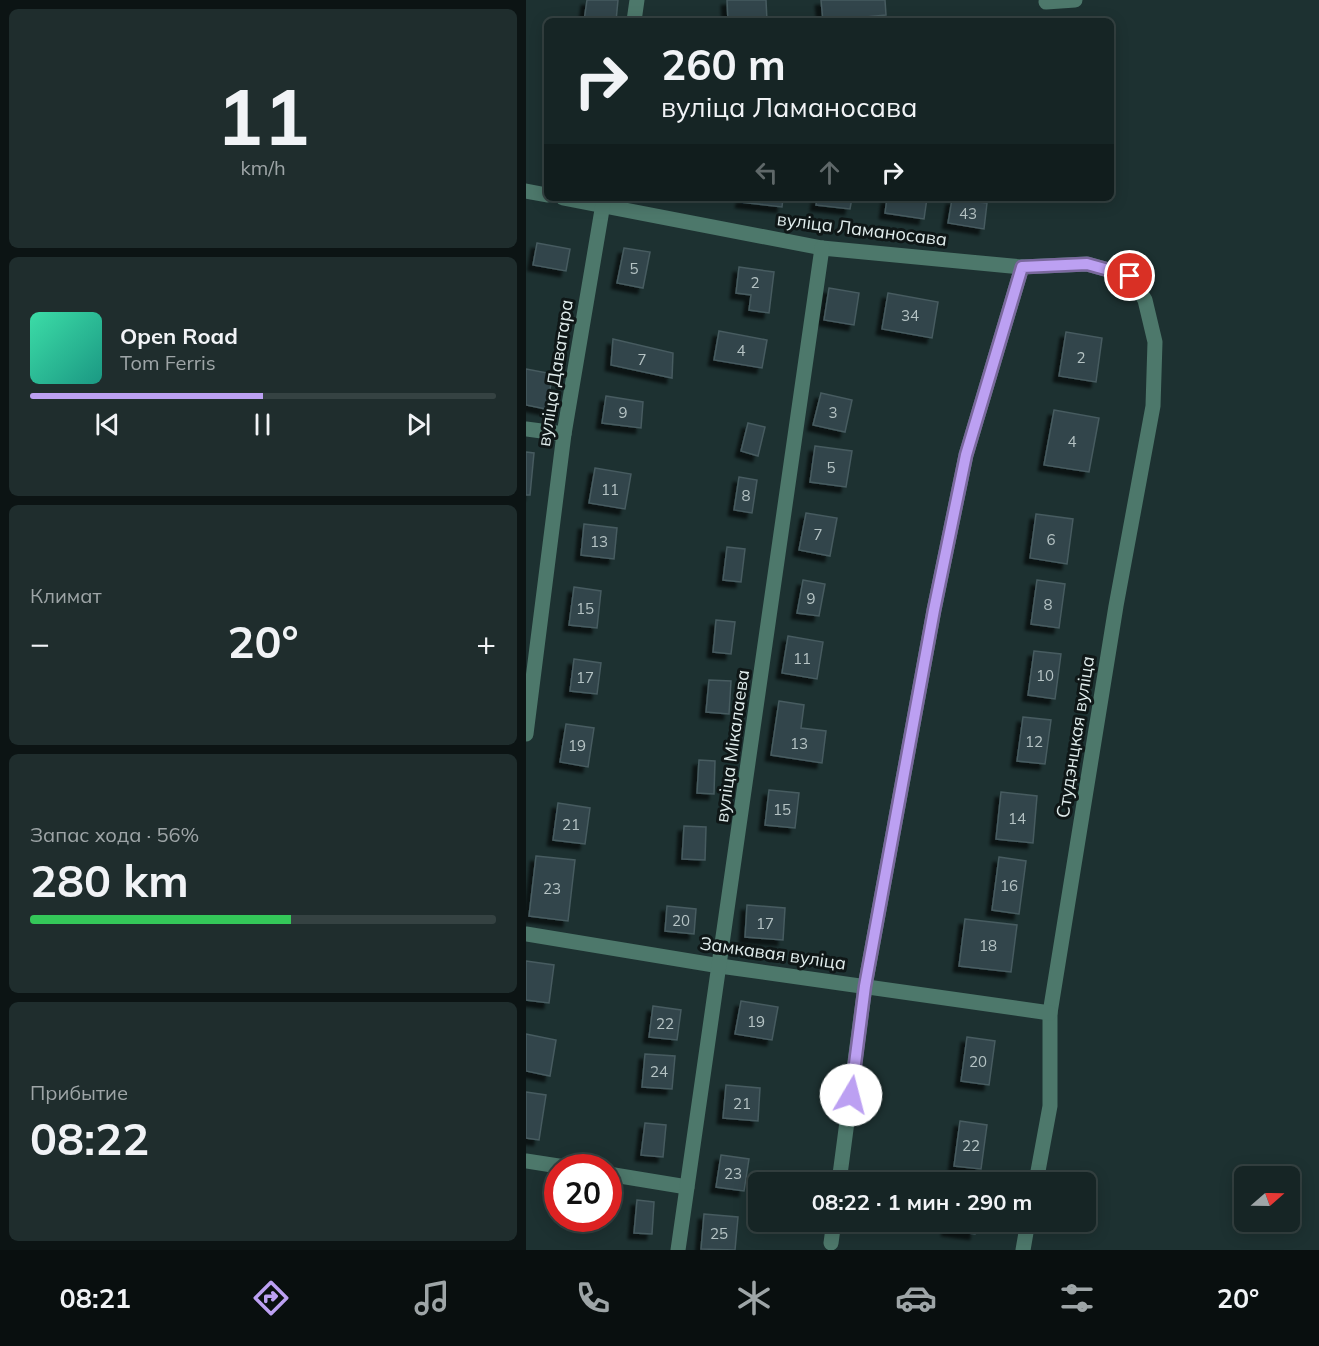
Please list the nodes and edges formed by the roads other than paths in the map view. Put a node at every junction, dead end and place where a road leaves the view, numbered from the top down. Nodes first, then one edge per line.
1 (637, 0) edge
2 (1075, 0) edge
3 (1046, 2) dead end
4 (634, 18) edge
5 (526, 191) edge
6 (544, 194) edge
7 (603, 202) edge
8 (822, 248) junction
9 (1022, 267) junction
10 (1145, 300) joint
11 (526, 429) edge
12 (564, 434) junction
13 (528, 710) edge
14 (526, 734) edge
15 (526, 934) edge
16 (720, 966) junction
17 (865, 986) junction
18 (1050, 1012) junction
19 (526, 1161) edge
20 (544, 1164) edge
21 (840, 1172) edge
22 (1038, 1172) edge
23 (622, 1176) edge
24 (687, 1187) junction
25 (833, 1232) edge
26 (1026, 1232) edge
27 (831, 1244) dead end
28 (678, 1250) edge
29 (1023, 1250) edge

1 - 4 street
2 - 3 street
5 - 6 street
7 - 8 street, вуліца Ламаносава
7 - 12 street, вуліца Даватара
8 - 9 street, вуліца Ламаносава
8 - 16 street, вуліца Мікалаева
9 - 10 street, вуліца Ламаносава
9 - 17 street
10 - 18 street, Студэнцкая вуліца
11 - 12 street
12 - 13 street, вуліца Даватара
13 - 14 street, вуліца Даватара
15 - 16 street, Замкавая вуліца
16 - 17 street, Замкавая вуліца
16 - 24 street, вуліца Мікалаева
17 - 18 street, Замкавая вуліца
17 - 21 street
18 - 22 street, Студэнцкая вуліца
19 - 20 street
23 - 24 street
24 - 28 street, вуліца Мікалаева
25 - 27 street
26 - 29 street

